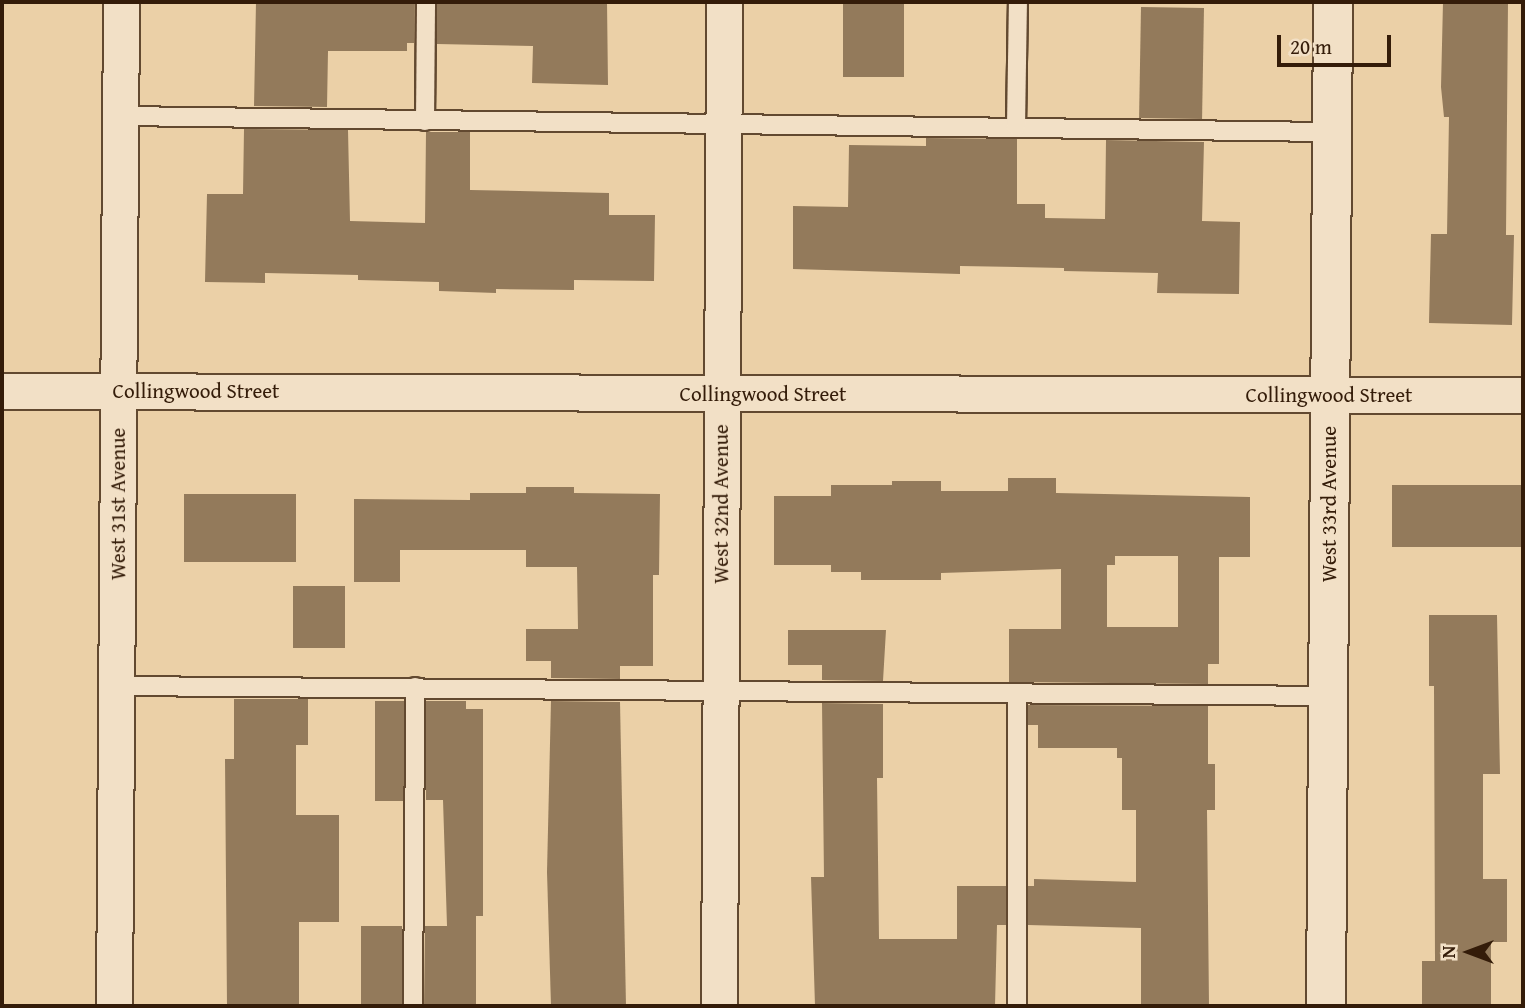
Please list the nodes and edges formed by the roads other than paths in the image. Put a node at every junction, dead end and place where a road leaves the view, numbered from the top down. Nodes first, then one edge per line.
1 (121, 2) edge
2 (426, 2) edge
3 (724, 2) edge
4 (1018, 2) edge
5 (1333, 2) edge
6 (121, 116) junction
7 (425, 121) junction
8 (723, 121) junction
9 (1016, 126) junction
10 (1332, 132) junction
11 (2, 391) edge
12 (118, 391) junction
13 (722, 393) junction
14 (1523, 394) edge
15 (1329, 396) junction
16 (117, 686) junction
17 (415, 687) junction
18 (720, 689) junction
19 (1017, 693) junction
20 (1328, 696) junction
21 (114, 1006) edge
22 (413, 1006) edge
23 (719, 1006) edge
24 (1017, 1006) edge
25 (1326, 1006) edge

1 - 6 street, West 31st Avenue
2 - 7 lane
3 - 8 street, West 32nd Avenue
4 - 9 lane
5 - 10 street, West 33rd Avenue
6 - 7 lane
6 - 12 street, West 31st Avenue
7 - 8 lane
8 - 9 lane
8 - 13 street, West 32nd Avenue
9 - 10 lane
10 - 15 street, West 33rd Avenue
11 - 12 street, Collingwood Street
12 - 13 street, Collingwood Street
12 - 16 street, West 31st Avenue
13 - 15 street, Collingwood Street
13 - 18 street, West 32nd Avenue
14 - 15 street, Collingwood Street
15 - 20 street, West 33rd Avenue
16 - 17 lane
16 - 21 street, West 31st Avenue
17 - 18 lane
17 - 22 lane
18 - 19 lane
18 - 23 street, West 32nd Avenue
19 - 20 lane
19 - 24 lane
20 - 25 street, West 33rd Avenue

